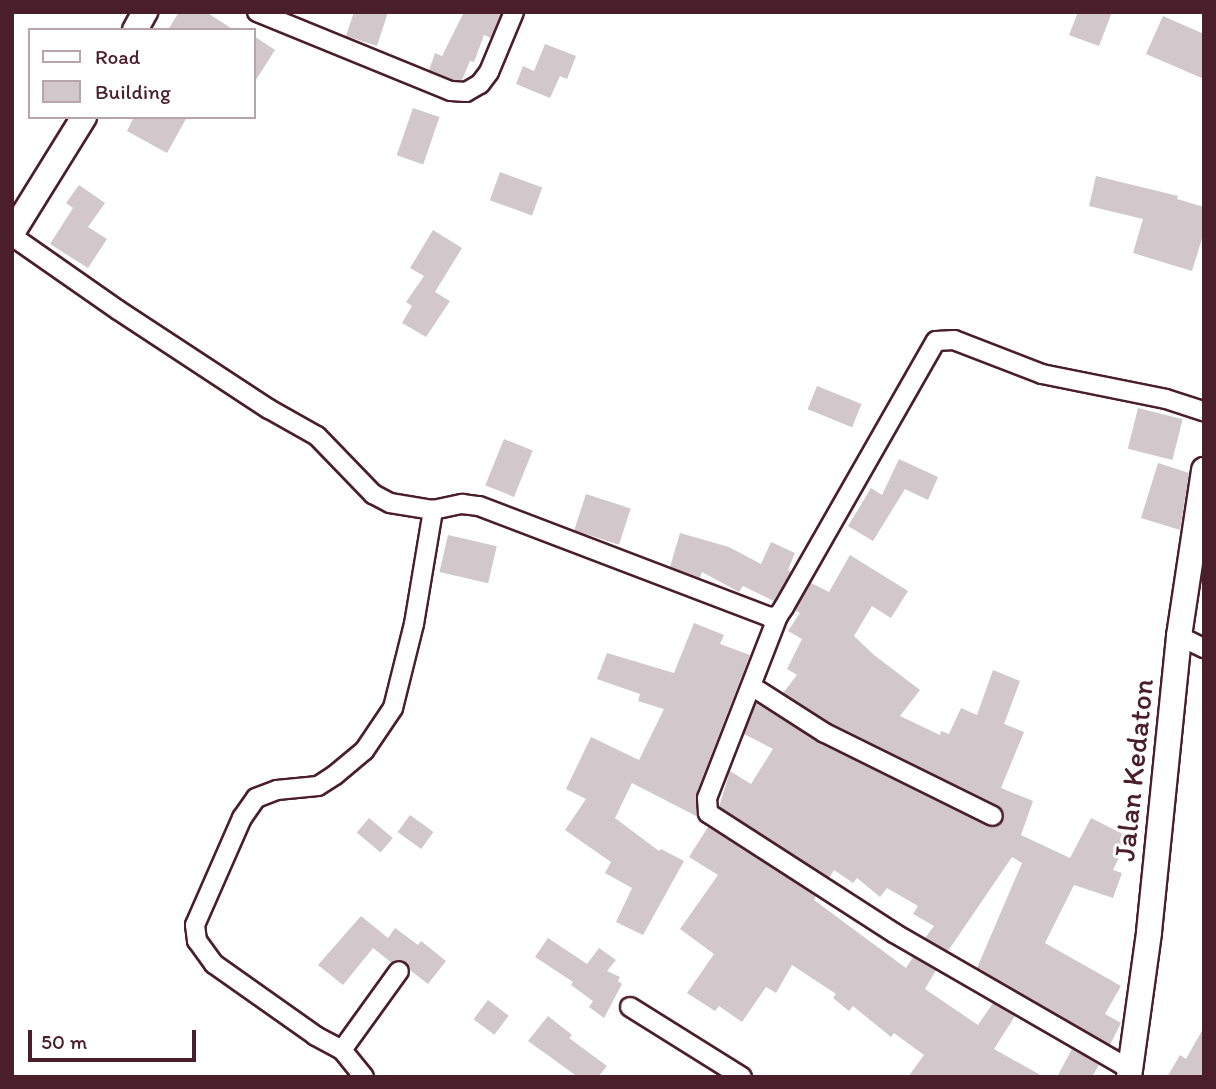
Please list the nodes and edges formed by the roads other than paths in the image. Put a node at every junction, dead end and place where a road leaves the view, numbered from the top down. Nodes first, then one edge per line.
1 (145, 12) edge
2 (257, 12) edge
3 (514, 12) edge
4 (136, 28) edge
5 (83, 119) edge
6 (12, 235) edge
7 (1204, 411) edge
8 (1204, 470) edge
9 (433, 510) junction
10 (778, 616) junction
11 (1180, 636) junction
12 (1204, 648) edge
13 (752, 687) junction
14 (993, 816) dead end
15 (400, 971) dead end
16 (630, 1007) dead end
17 (342, 1050) junction
18 (1130, 1074) edge
19 (364, 1077) edge
20 (742, 1077) edge

1 - 4 street
2 - 3 street
5 - 6 street
6 - 9 street
7 - 10 street
8 - 11 street, Jalan Kedaton
9 - 10 street
9 - 17 street
10 - 13 street
11 - 12 street
11 - 18 street, Jalan Kedaton
13 - 14 street
13 - 18 street
15 - 17 street
16 - 20 street
17 - 19 street

